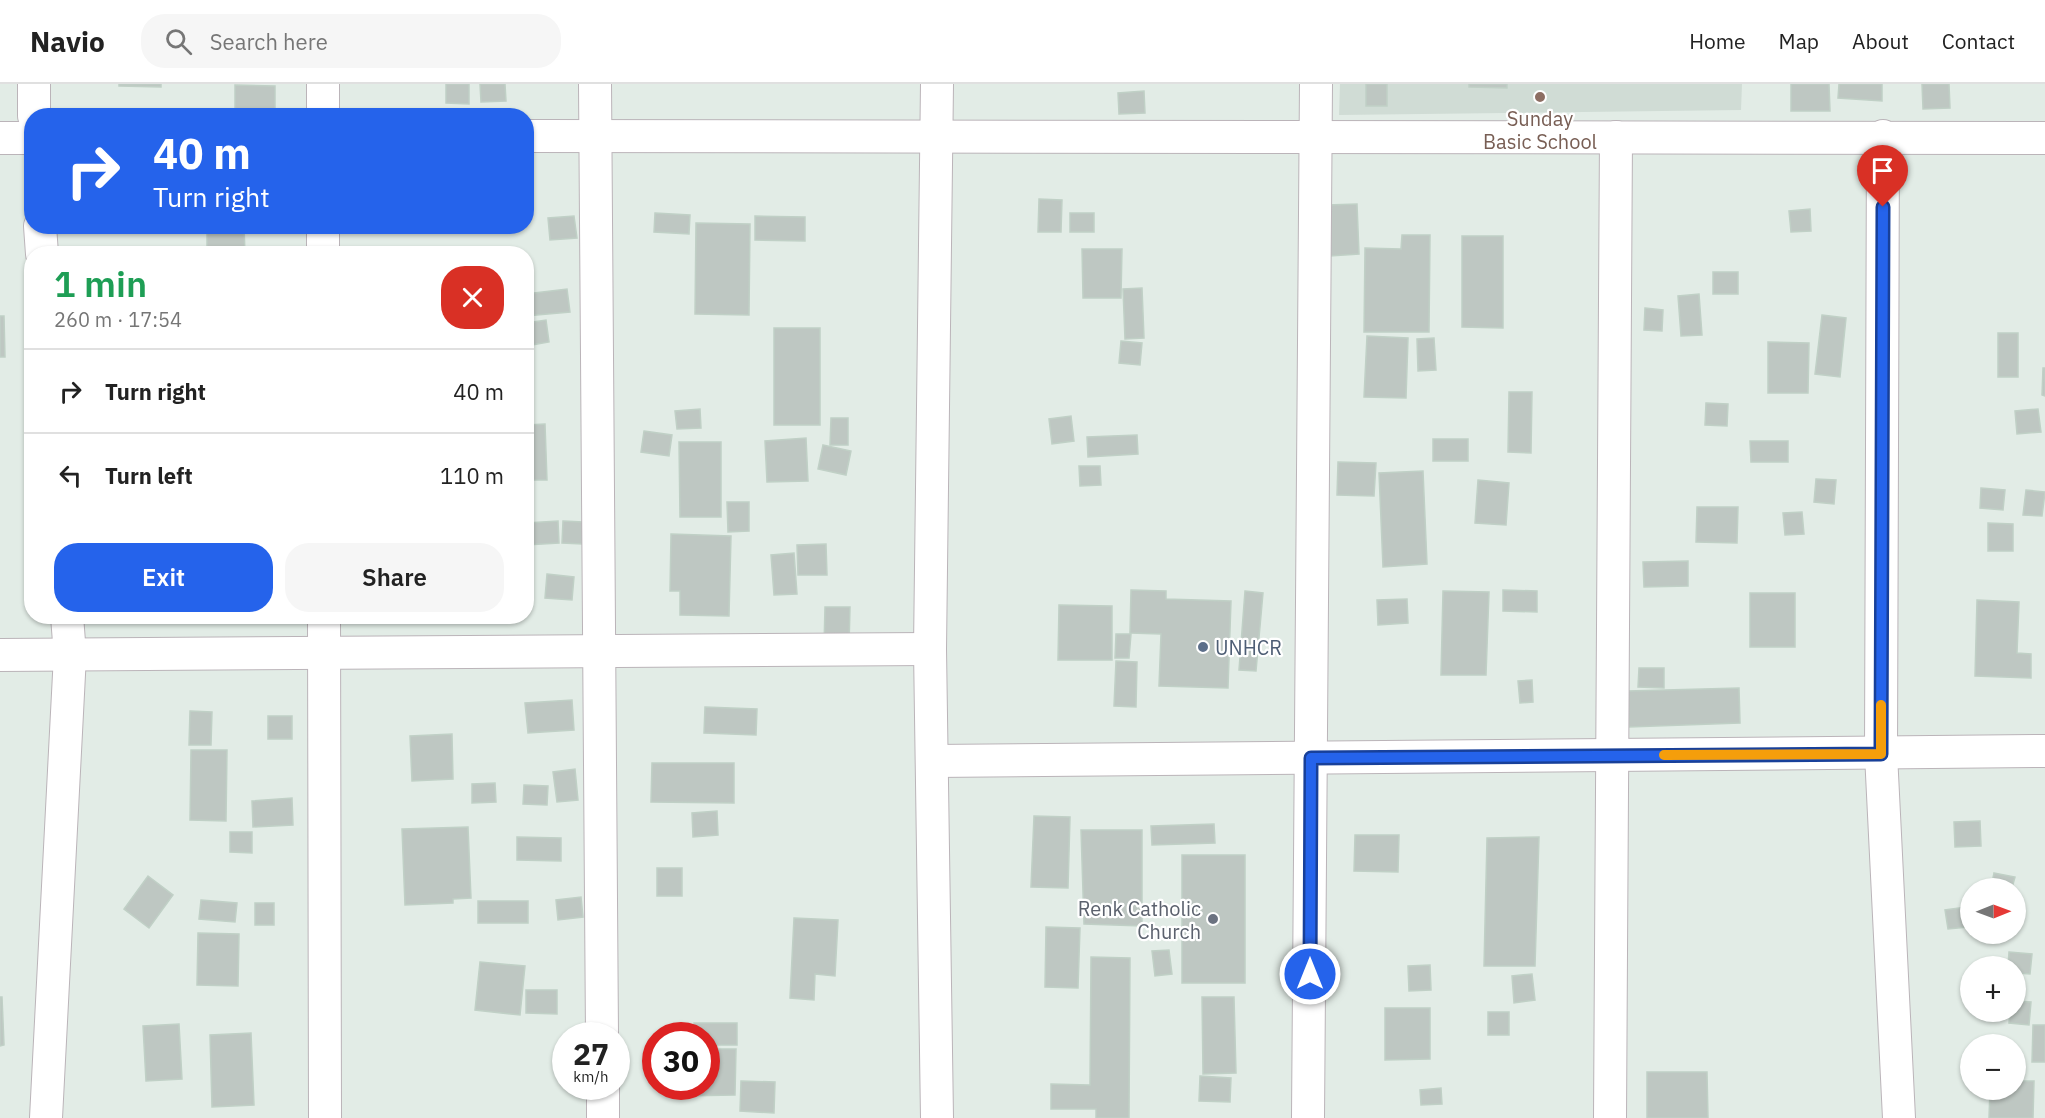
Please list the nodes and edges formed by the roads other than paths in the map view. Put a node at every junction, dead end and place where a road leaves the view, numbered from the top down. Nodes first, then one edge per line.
1 (34, 84) edge
2 (323, 84) edge
3 (595, 84) edge
4 (937, 84) edge
5 (1316, 84) edge
6 (34, 108) edge
7 (323, 108) edge
8 (937, 135) junction
9 (534, 136) edge
10 (596, 136) junction
11 (1316, 136) junction
12 (1883, 136) junction
13 (1616, 137) junction
14 (0, 138) edge
15 (24, 138) edge
16 (2045, 138) edge
17 (68, 624) edge
18 (324, 624) edge
19 (930, 649) junction
20 (600, 653) junction
21 (324, 654) junction
22 (0, 655) edge
23 (70, 656) junction
24 (2045, 751) edge
25 (1881, 754) junction
26 (1612, 756) junction
27 (1311, 758) junction
28 (933, 761) junction
29 (603, 1022) edge
30 (603, 1100) edge
31 (46, 1118) edge
32 (325, 1118) edge
33 (603, 1118) edge
34 (937, 1118) edge
35 (1308, 1118) edge
36 (1610, 1118) edge
37 (1899, 1118) edge

1 - 6 street
2 - 7 street
3 - 10 street
4 - 8 street
5 - 11 street
8 - 10 street
8 - 11 street
8 - 19 street
9 - 10 street
10 - 20 street
11 - 13 street
11 - 27 street
12 - 13 street
12 - 16 street
12 - 25 street
13 - 26 street
14 - 15 street
17 - 23 street
18 - 21 street
19 - 20 street
19 - 28 street
20 - 21 street
20 - 29 street
21 - 23 street
21 - 32 street
22 - 23 street
23 - 31 street
24 - 25 street
25 - 26 street
25 - 37 street
26 - 27 street
26 - 36 street
27 - 28 street
27 - 35 street
28 - 34 street
30 - 33 street

